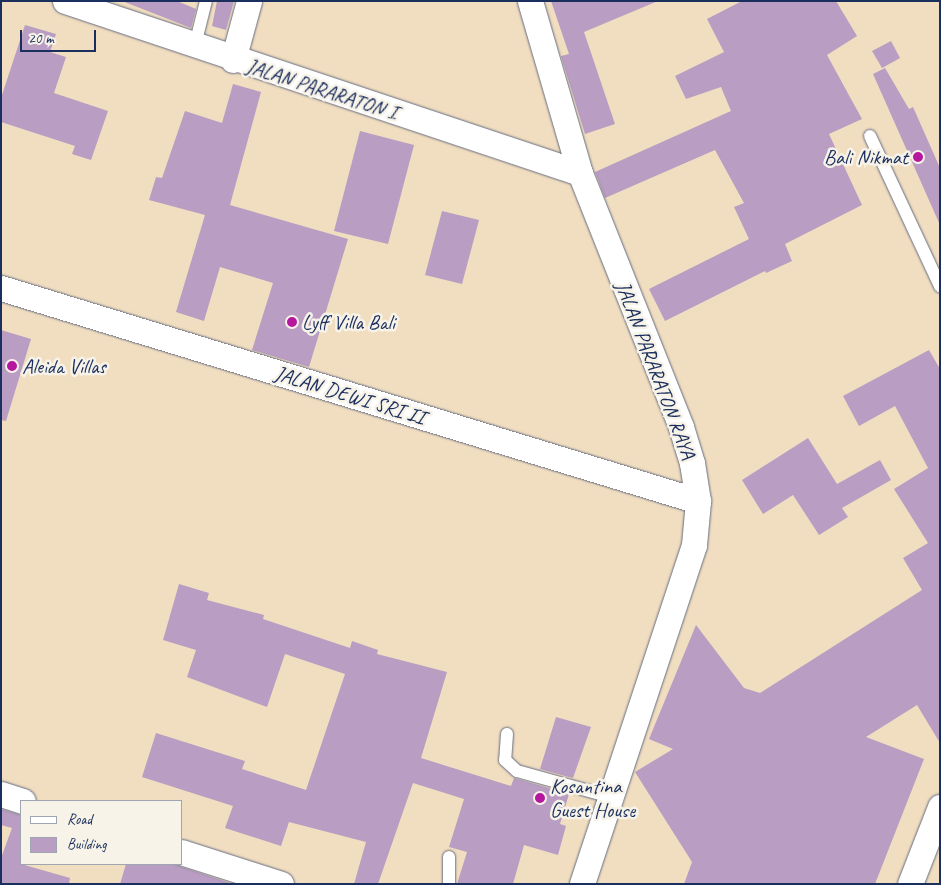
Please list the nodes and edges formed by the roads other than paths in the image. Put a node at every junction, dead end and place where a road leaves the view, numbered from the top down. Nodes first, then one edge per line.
1 (65, 1) edge
2 (206, 1) edge
3 (249, 1) edge
4 (530, 1) edge
5 (195, 45) junction
6 (233, 60) junction
7 (870, 136) dead end
8 (580, 173) junction
9 (940, 286) edge
10 (1, 288) edge
11 (698, 501) junction
12 (508, 734) dead end
13 (1, 794) edge
14 (611, 797) junction
15 (20, 800) edge
16 (940, 807) edge
17 (182, 852) edge
18 (449, 857) dead end
19 (236, 877) edge
20 (281, 884) edge
21 (449, 884) edge
22 (582, 884) edge
23 (910, 884) edge

1 - 5 street, JALAN PARARATON I
2 - 5 lane
3 - 6 street
4 - 8 street, JALAN PARARATON RAYA
5 - 6 street, JALAN PARARATON I
6 - 8 street, JALAN PARARATON I
7 - 9 lane
8 - 11 street, JALAN PARARATON RAYA
10 - 11 street, JALAN DEWI SRI II
11 - 14 street, JALAN PARARATON RAYA
12 - 14 lane
13 - 15 street
14 - 22 street, JALAN PARARATON RAYA
16 - 23 street
17 - 19 street
18 - 21 lane
19 - 20 street

